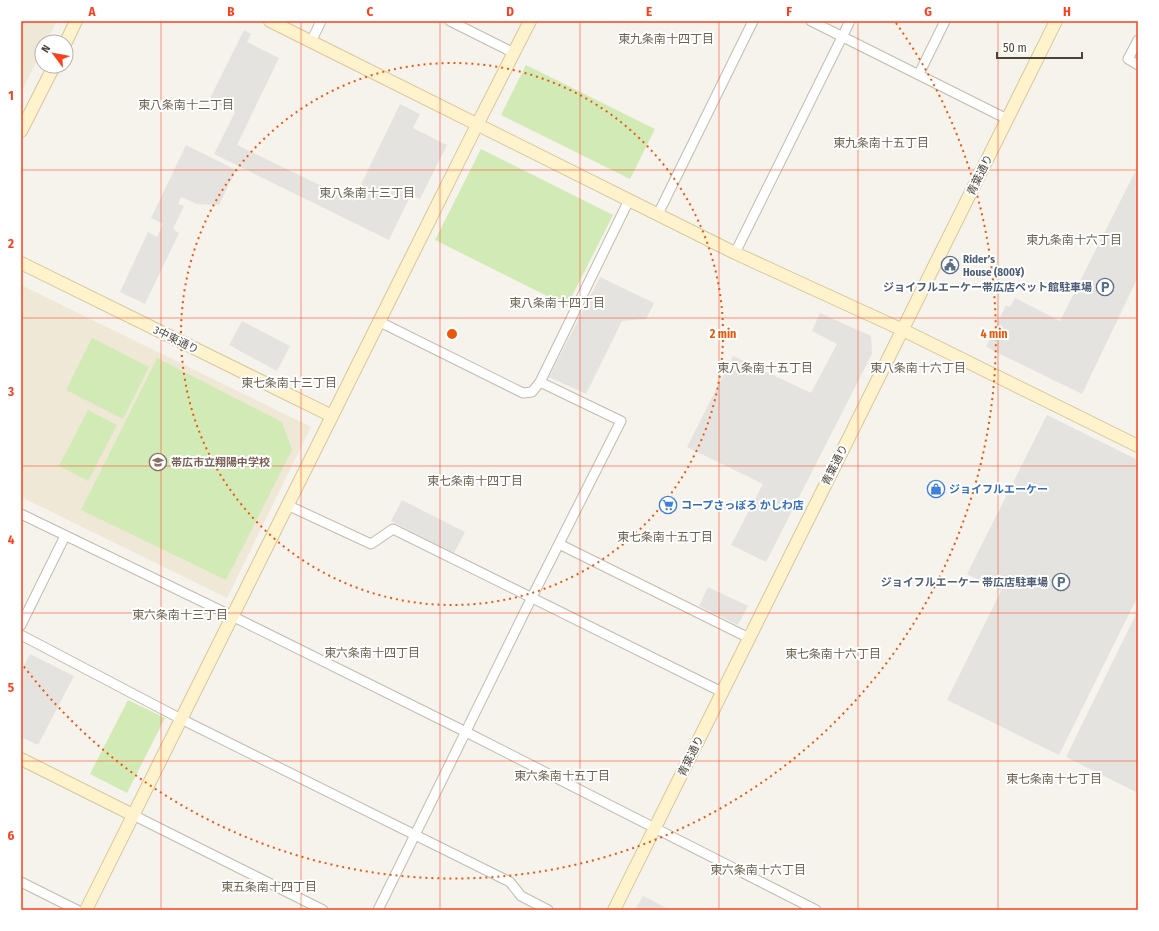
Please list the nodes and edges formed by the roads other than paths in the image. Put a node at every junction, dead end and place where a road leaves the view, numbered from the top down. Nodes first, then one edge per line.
1 (76, 21) edge
2 (270, 21) edge
3 (321, 21) edge
4 (450, 21) edge
5 (530, 21) edge
6 (753, 21) edge
7 (811, 21) edge
8 (850, 21) edge
9 (945, 21) edge
10 (1056, 21) edge
11 (70, 34) edge
12 (842, 36) junction
13 (1138, 40) edge
14 (311, 42) junction
15 (514, 53) junction
16 (1138, 65) edge
17 (50, 74) edge
18 (918, 74) junction
19 (1008, 119) junction
20 (477, 125) junction
21 (21, 131) edge
22 (629, 200) junction
23 (658, 214) junction
24 (735, 253) junction
25 (21, 263) edge
26 (380, 322) junction
27 (903, 330) junction
28 (540, 382) junction
29 (332, 416) junction
30 (1138, 446) edge
31 (287, 505) junction
32 (21, 514) edge
33 (65, 536) junction
34 (559, 544) junction
35 (532, 597) junction
36 (232, 616) junction
37 (21, 625) edge
38 (21, 635) edge
39 (749, 638) junction
40 (722, 692) junction
41 (181, 719) junction
42 (466, 732) junction
43 (21, 759) edge
44 (133, 815) junction
45 (656, 828) junction
46 (414, 835) junction
47 (21, 882) edge
48 (78, 910) edge
49 (86, 910) edge
50 (323, 910) edge
51 (378, 910) edge
52 (548, 910) edge
53 (614, 910) edge
54 (816, 910) edge

1 - 11 street
2 - 14 street
3 - 14 street
4 - 15 street
5 - 15 street
6 - 23 street
7 - 12 street
8 - 12 street
9 - 18 street
10 - 19 street, 青葉通り
12 - 18 street
12 - 24 street
13 - 16 street
14 - 20 street
15 - 20 street
17 - 21 street
18 - 19 street
19 - 27 street, 青葉通り
20 - 22 street
20 - 26 street
22 - 23 street
22 - 28 street
23 - 24 street
24 - 27 street
25 - 29 street, 3中東通り
26 - 28 street
26 - 29 street
27 - 30 street
27 - 39 street, 青葉通り
28 - 34 street
29 - 31 street
31 - 35 street
31 - 36 street
32 - 33 street
33 - 36 street
33 - 37 street
34 - 35 street
34 - 39 street
35 - 40 street
35 - 42 street
36 - 41 street
36 - 42 street
38 - 41 street
39 - 40 street, 青葉通り
40 - 45 street, 青葉通り
41 - 44 street
41 - 46 street
42 - 45 street
42 - 46 street
43 - 44 street
44 - 49 street
44 - 50 street
45 - 53 street, 青葉通り
45 - 54 street
46 - 51 street
46 - 52 street
47 - 48 street

